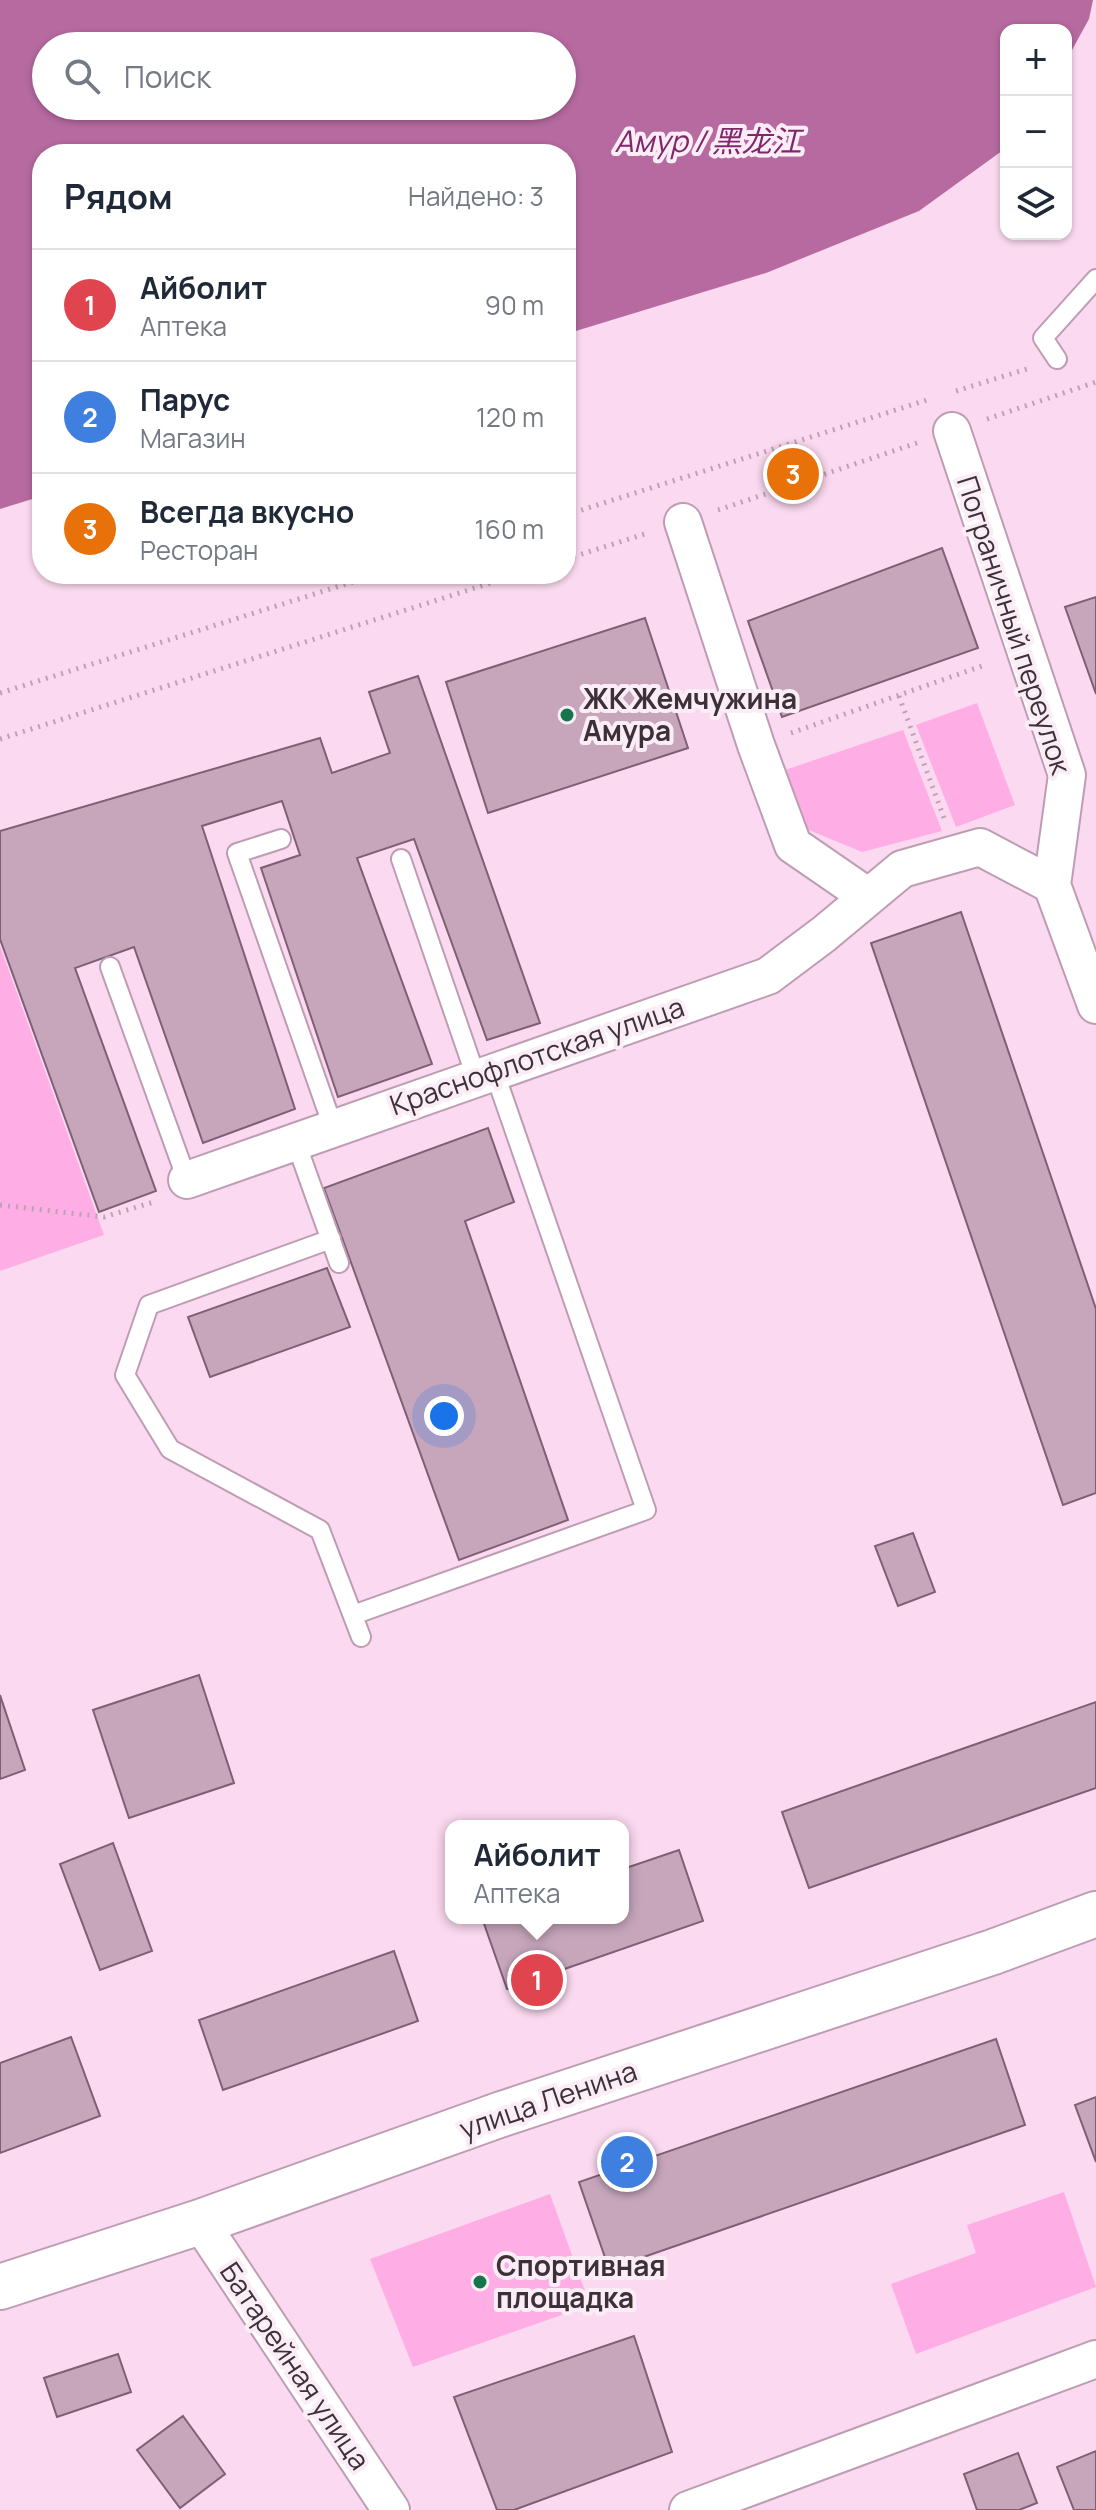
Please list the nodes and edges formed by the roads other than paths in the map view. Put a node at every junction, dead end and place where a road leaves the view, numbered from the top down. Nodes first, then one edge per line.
1 (1096, 279) edge
2 (1057, 359) road end
3 (952, 431) road end
4 (683, 522) road end
5 (1081, 770) edge
6 (281, 839) dead end
7 (401, 859) dead end
8 (1052, 885) junction
9 (867, 896) junction
10 (110, 967) dead end
11 (1096, 1005) edge
12 (485, 1074) junction
13 (333, 1127) junction
14 (295, 1140) junction
15 (187, 1180) joint
16 (331, 1239) junction
17 (339, 1263) dead end
18 (353, 1615) junction
19 (361, 1637) dead end
20 (1096, 1914) edge
21 (200, 2222) junction
22 (0, 2287) edge
23 (1096, 2359) edge
24 (391, 2510) edge
25 (688, 2510) edge

1 - 2 lane
3 - 5 street, Пограничный переулок
4 - 9 street
5 - 8 street, Пограничный переулок
6 - 13 lane
7 - 12 lane
8 - 9 street, Краснофлотская улица
8 - 11 street, Пограничный переулок
9 - 12 street, Краснофлотская улица
10 - 15 lane
12 - 13 street, Краснофлотская улица
12 - 18 lane
13 - 14 street, Краснофлотская улица
14 - 15 street, Краснофлотская улица
14 - 16 lane
16 - 17 lane
16 - 18 lane
18 - 19 lane
20 - 21 main road, улица Ленина
21 - 22 main road, улица Ленина
21 - 24 street, Батарейная улица
23 - 25 street

